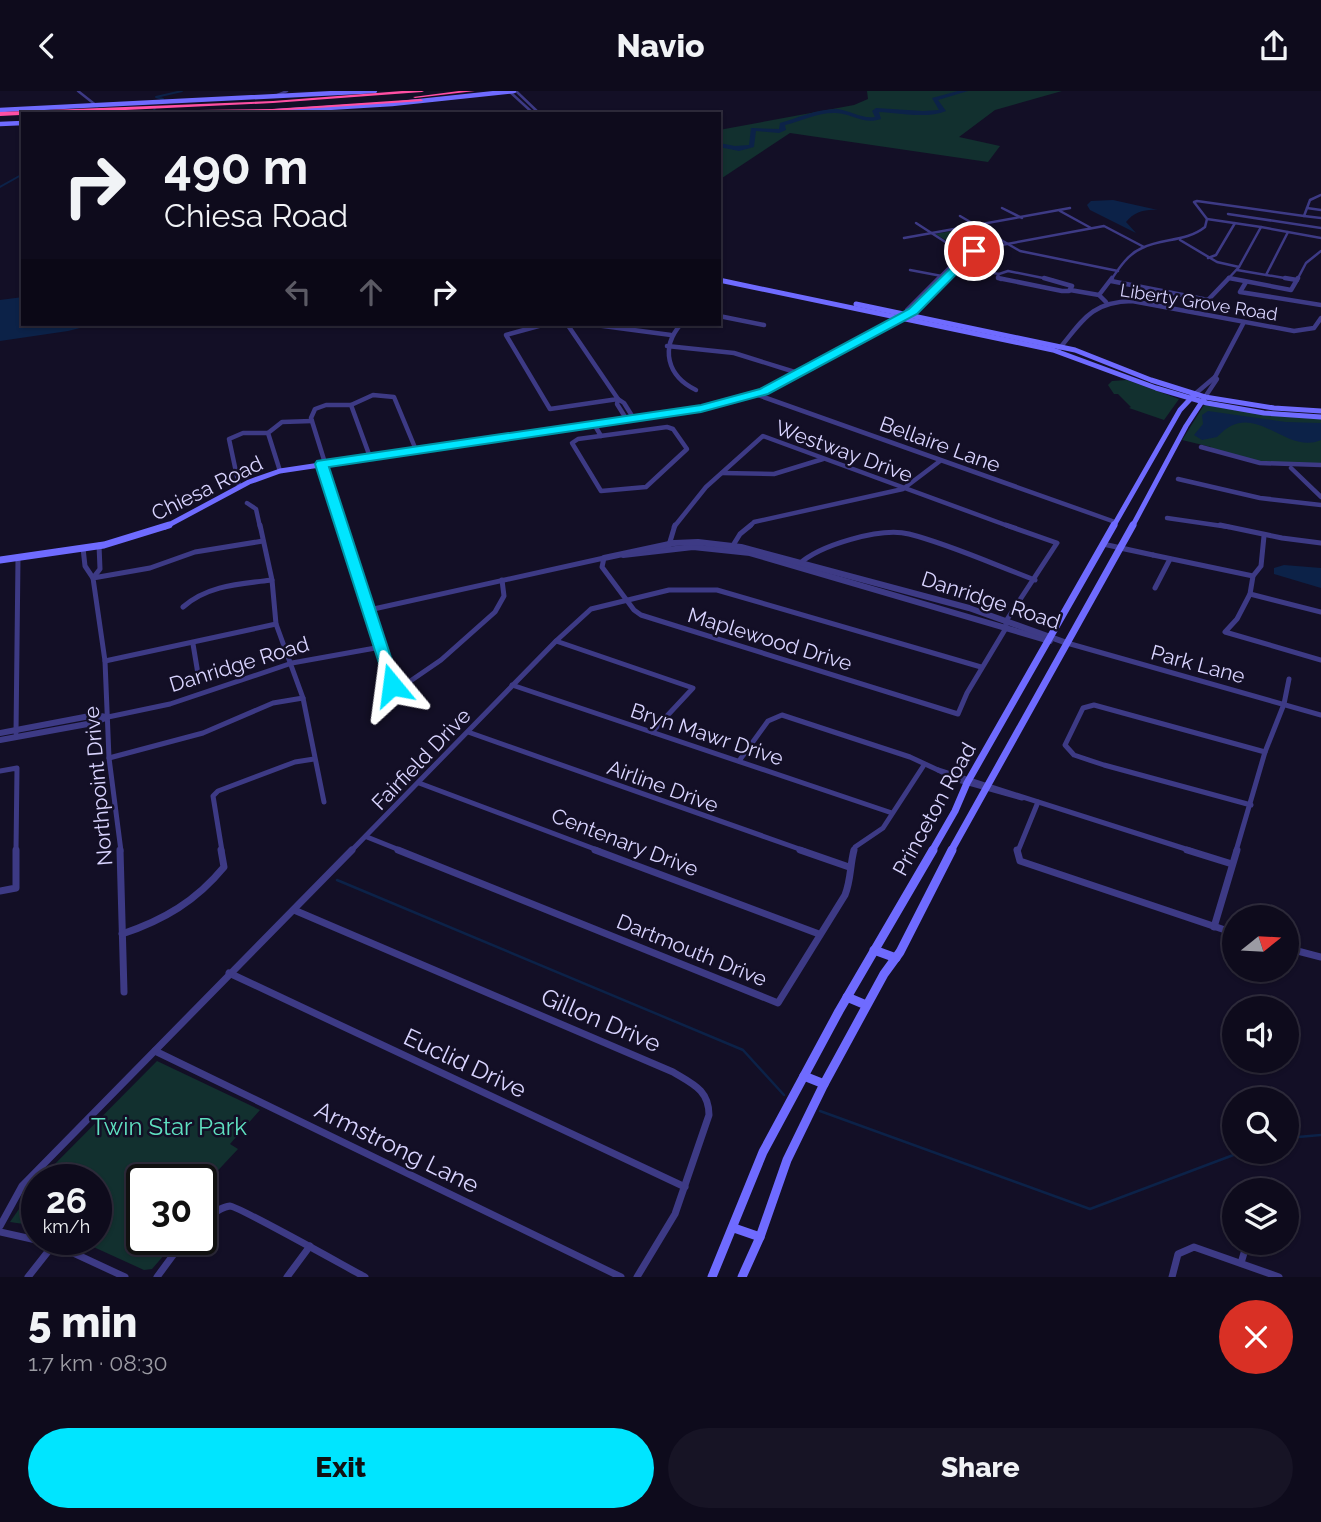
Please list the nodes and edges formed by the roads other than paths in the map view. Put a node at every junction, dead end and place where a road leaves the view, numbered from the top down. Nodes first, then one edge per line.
1 (78, 91) edge
2 (287, 91) edge
3 (375, 91) edge
4 (394, 91) edge
5 (422, 91) edge
6 (473, 91) edge
7 (495, 91) edge
8 (513, 91) edge
9 (482, 95) junction
10 (88, 97) junction
11 (269, 98) junction
12 (430, 100) junction
13 (127, 104) junction
14 (204, 105) junction
15 (78, 106) junction
16 (90, 106) junction
17 (97, 106) junction
18 (188, 108) junction
19 (0, 112) edge
20 (88, 112) edge
21 (94, 112) edge
22 (102, 112) edge
23 (113, 112) edge
24 (148, 112) edge
25 (259, 112) edge
26 (532, 112) edge
27 (538, 112) edge
28 (21, 120) edge
29 (0, 121) edge
30 (1321, 195) edge
31 (1223, 203) junction
32 (1002, 208) dead end
33 (1070, 208) dead end
34 (1307, 208) junction
35 (1321, 210) edge
36 (1060, 211) junction
37 (1228, 214) junction
38 (960, 216) dead end
39 (1304, 216) junction
40 (1022, 218) junction
41 (1321, 218) edge
42 (1207, 219) junction
43 (1229, 222) junction
44 (916, 223) dead end
45 (1235, 223) junction
46 (976, 226) junction
47 (1261, 227) junction
48 (1091, 228) junction
49 (1321, 228) edge
50 (1288, 232) junction
51 (932, 234) junction
52 (904, 238) dead end
53 (1321, 238) edge
54 (1180, 240) junction
55 (1004, 243) junction
56 (950, 245) junction
57 (1143, 247) junction
58 (962, 248) junction
59 (969, 248) junction
60 (985, 248) junction
61 (1321, 251) edge
62 (956, 252) junction
63 (971, 254) junction
64 (1208, 258) junction
65 (955, 265) junction
66 (1238, 268) junction
67 (909, 270) dead end
68 (1118, 271) junction
69 (999, 274) junction
70 (1266, 275) junction
71 (940, 276) junction
72 (947, 277) junction
73 (1229, 278) junction
74 (721, 280) edge
75 (1297, 280) junction
76 (1111, 281) junction
77 (1246, 282) junction
78 (1070, 290) junction
79 (1292, 290) junction
80 (1099, 295) junction
81 (1285, 299) junction
82 (1106, 302) junction
83 (1321, 305) edge
84 (721, 316) edge
85 (906, 316) junction
86 (1321, 318) edge
87 (1244, 322) junction
88 (764, 325) dead end
89 (539, 326) edge
90 (568, 326) edge
91 (603, 326) edge
92 (679, 326) edge
93 (671, 335) junction
94 (667, 346) junction
95 (1059, 349) junction
96 (799, 373) junction
97 (1216, 377) junction
98 (696, 390) dead end
99 (755, 394) junction
100 (1193, 397) junction
101 (618, 399) junction
102 (1203, 399) junction
103 (352, 406) junction
104 (1321, 411) edge
105 (1321, 417) edge
106 (631, 419) junction
107 (313, 424) junction
108 (594, 424) junction
109 (268, 433) junction
110 (600, 436) junction
111 (1201, 447) dead end
112 (416, 450) junction
113 (370, 457) junction
114 (823, 459) junction
115 (940, 461) junction
116 (323, 464) junction
117 (1321, 465) edge
118 (1290, 467) junction
119 (280, 471) junction
120 (1145, 473) junction
121 (722, 474) junction
122 (1159, 474) junction
123 (1178, 479) dead end
124 (239, 486) junction
125 (903, 489) junction
126 (1321, 497) edge
127 (247, 503) dead end
128 (1321, 505) edge
129 (1167, 518) dead end
130 (1115, 522) junction
131 (1264, 536) junction
132 (264, 541) junction
133 (1057, 543) joint
134 (1321, 543) edge
135 (1103, 544) junction
136 (99, 545) junction
137 (670, 546) junction
138 (731, 547) junction
139 (83, 548) junction
140 (1120, 548) junction
141 (1153, 555) joint
142 (18, 558) junction
143 (604, 558) junction
144 (1170, 559) junction
145 (0, 561) edge
146 (799, 564) junction
147 (1253, 576) junction
148 (93, 578) junction
149 (272, 580) junction
150 (502, 580) junction
151 (1035, 580) junction
152 (898, 581) dead end
153 (1155, 588) dead end
154 (890, 589) junction
155 (1250, 594) junction
156 (1072, 598) junction
157 (625, 599) junction
158 (1089, 603) junction
159 (183, 607) dead end
160 (369, 610) junction
161 (1321, 612) edge
162 (276, 624) junction
163 (1006, 625) junction
164 (1225, 632) joint
165 (1049, 638) junction
166 (556, 641) junction
167 (1067, 643) junction
168 (193, 644) junction
169 (381, 647) junction
170 (1321, 660) edge
171 (105, 661) junction
172 (292, 663) junction
173 (981, 667) junction
174 (198, 674) dead end
175 (1289, 679) dead end
176 (512, 685) junction
177 (303, 698) junction
178 (1284, 703) junction
179 (958, 714) joint
180 (1321, 715) edge
181 (108, 717) junction
182 (468, 732) junction
183 (0, 733) edge
184 (16, 733) junction
185 (652, 733) junction
186 (0, 740) edge
187 (1265, 752) junction
188 (109, 758) junction
189 (314, 759) junction
190 (738, 761) junction
191 (924, 765) junction
192 (0, 771) edge
193 (969, 781) junction
194 (419, 783) junction
195 (988, 787) junction
196 (324, 802) dead end
197 (1038, 802) junction
198 (1251, 805) junction
199 (892, 813) junction
200 (366, 837) junction
201 (1231, 864) junction
202 (849, 867) junction
203 (0, 891) edge
204 (294, 910) junction
205 (1214, 927) junction
206 (1222, 929) edge
207 (819, 934) junction
208 (122, 935) junction
209 (1321, 947) edge
210 (874, 950) junction
211 (1299, 951) edge
212 (1320, 956) edge
213 (897, 958) junction
214 (229, 973) junction
215 (124, 992) dead end
216 (846, 997) junction
217 (866, 1005) junction
218 (155, 1051) junction
219 (804, 1076) junction
220 (824, 1084) junction
221 (685, 1187) junction
222 (217, 1211) edge
223 (0, 1226) edge
224 (734, 1228) junction
225 (0, 1232) edge
226 (21, 1237) edge
227 (760, 1237) junction
228 (310, 1246) junction
229 (45, 1255) edge
230 (78, 1255) edge
231 (173, 1255) edge
232 (1243, 1255) edge
233 (1241, 1263) junction
234 (28, 1277) edge
235 (125, 1277) edge
236 (157, 1277) edge
237 (287, 1277) edge
238 (365, 1277) edge
239 (621, 1277) edge
240 (638, 1277) edge
241 (712, 1277) edge
242 (742, 1277) edge
243 (1172, 1277) edge
244 (1279, 1277) edge

1 - 10 street
2 - 11 street
3 - 11 main road
4 - 14 highway
5 - 14 highway
6 - 18 highway
7 - 9 main road
8 - 9 main road
8 - 26 street
8 - 27 street
9 - 12 main road
10 - 16 street
10 - 17 street
11 - 13 main road
12 - 18 highway
12 - 25 main road
13 - 17 main road
13 - 23 main road
14 - 18 highway
15 - 16 main road
15 - 19 main road
15 - 20 main road
16 - 17 main road
16 - 21 main road
17 - 22 main road
18 - 19 highway
18 - 24 highway
28 - 29 highway
30 - 34 street
31 - 37 street
31 - 39 street
31 - 42 street
32 - 40 street
33 - 36 street
34 - 35 street
34 - 39 street
36 - 40 street
36 - 48 street
37 - 43 street
37 - 49 street
38 - 46 street
39 - 41 street
40 - 46 street
42 - 43 street
42 - 54 street
43 - 45 street
44 - 51 street
45 - 47 street
45 - 64 street
46 - 51 street
46 - 55 street
47 - 50 street
47 - 66 street
48 - 55 street
48 - 57 street
50 - 53 street
50 - 70 street
51 - 52 street
51 - 56 street
54 - 57 street
54 - 64 street
55 - 60 street
55 - 68 street
56 - 58 street
56 - 62 street
57 - 68 street
58 - 59 street
58 - 62 street
59 - 60 street
59 - 63 street
60 - 63 street
61 - 75 street
62 - 63 street
62 - 65 street
63 - 65 street
64 - 66 street
65 - 69 street
65 - 71 street
65 - 72 street
66 - 70 street
66 - 73 street
67 - 71 street
68 - 76 street
69 - 78 street
69 - 78 street
70 - 75 street
71 - 72 street
71 - 85 street
72 - 85 street
73 - 76 street
73 - 77 street
74 - 85 main road
75 - 79 street
76 - 80 street
77 - 79 street
77 - 81 street
78 - 80 street
79 - 81 street
80 - 82 street
81 - 83 street
82 - 87 street, Liberty Grove Road
82 - 95 street, Liberty Grove Road
84 - 88 street
85 - 95 main road
85 - 96 main road, Chiesa Road
86 - 87 street, Liberty Grove Road
87 - 97 street, Princeton Road
89 - 101 street
90 - 101 street
91 - 93 street
92 - 93 street
93 - 94 street
94 - 96 street
94 - 98 street
95 - 100 main road
96 - 99 main road, Chiesa Road
97 - 100 street, Princeton Road
97 - 102 street, Princeton Road
99 - 106 main road, Chiesa Road
99 - 115 street, Bellaire Lane
100 - 102 main road
100 - 120 main road, Princeton Road
101 - 106 street
102 - 104 main road
102 - 105 main road
102 - 122 main road, Princeton Road
103 - 107 street
103 - 112 street
103 - 113 street
106 - 108 main road, Chiesa Road
107 - 109 street
107 - 116 street
108 - 110 street
108 - 112 main road, Chiesa Road
109 - 119 street
109 - 124 street
110 - 110 street
111 - 118 street
112 - 113 main road, Chiesa Road
113 - 116 main road, Chiesa Road
114 - 121 street
114 - 121 street, Westway Drive
114 - 125 street, Westway Drive
115 - 125 street
115 - 130 street, Bellaire Lane
116 - 119 main road, Chiesa Road
116 - 160 street
117 - 118 street
118 - 126 street
119 - 124 main road, Chiesa Road
120 - 122 main road
120 - 130 main road, Princeton Road
121 - 137 street, Westway Drive
122 - 140 main road, Princeton Road
123 - 128 street
124 - 136 main road, Chiesa Road
125 - 133 street, Westway Drive
125 - 138 street
127 - 132 street
129 - 131 street
130 - 135 main road, Princeton Road
131 - 134 street
131 - 147 street
132 - 148 street
132 - 149 street
133 - 151 street
135 - 140 street
135 - 156 main road, Princeton Road
136 - 139 main road, Chiesa Road
136 - 148 street, Northpoint Drive
137 - 138 street, Danridge Road
137 - 143 street, Danridge Road
138 - 146 street, Danridge Road
139 - 142 main road, Chiesa Road
139 - 148 street, Northpoint Drive
140 - 141 street
140 - 158 main road, Princeton Road
141 - 144 street
142 - 145 main road, Chiesa Road
142 - 184 street
143 - 150 street, Danridge Road
143 - 157 street, Maplewood Drive
144 - 147 street
144 - 153 street
146 - 151 street
146 - 154 street, Danridge Road
147 - 155 street
148 - 171 street, Northpoint Drive
149 - 159 street
149 - 162 street
150 - 160 street, Danridge Road
150 - 169 street
151 - 163 street
152 - 154 street
154 - 163 street, Danridge Road
155 - 161 street
155 - 164 street
156 - 158 main road
156 - 165 main road, Princeton Road
157 - 166 street, Fairfield Drive
157 - 173 street, Fairfield Drive
157 - 179 street, Maplewood Drive
158 - 167 main road, Princeton Road
160 - 169 street
162 - 168 street
162 - 172 street
163 - 165 street, Danridge Road
163 - 173 street
164 - 170 street
165 - 167 street, Danridge Road
165 - 193 main road, Princeton Road
166 - 176 street, Fairfield Drive
166 - 185 street
167 - 178 street, Park Lane
167 - 195 main road, Princeton Road
168 - 171 street
168 - 174 street
169 - 172 street, Danridge Road
171 - 181 street, Northpoint Drive
172 - 177 street
172 - 181 street, Danridge Road
173 - 179 street
175 - 178 street
176 - 182 street, Fairfield Drive
176 - 185 street, Bryn Mawr Drive
177 - 188 street
177 - 189 street
178 - 180 street, Park Lane
178 - 187 street
181 - 184 street, Danridge Road
181 - 188 street, Northpoint Drive
182 - 194 street, Fairfield Drive
182 - 202 street, Airline Drive
183 - 184 street, Danridge Road
184 - 186 street, Danridge Road
185 - 190 street, Bryn Mawr Drive
187 - 198 street
187 - 198 street
188 - 208 street, Northpoint Drive
189 - 196 street
189 - 208 street
190 - 191 street
190 - 199 street, Bryn Mawr Drive
191 - 193 street
191 - 199 street, Dartmouth Drive
192 - 203 street
193 - 195 street
193 - 210 main road, Princeton Road
194 - 200 street, Fairfield Drive
194 - 207 street, Centenary Drive
195 - 197 street
195 - 213 main road, Princeton Road
197 - 201 street
197 - 205 street
198 - 201 street
199 - 202 street, Dartmouth Drive
200 - 204 street, Fairfield Drive
200 - 207 street, Dartmouth Drive
201 - 205 street
202 - 207 street, Dartmouth Drive
204 - 214 street, Fairfield Drive
204 - 221 street, Gillon Drive
205 - 206 street
208 - 215 street, Northpoint Drive
209 - 212 street
210 - 213 main road
210 - 216 main road, Princeton Road
211 - 212 street
213 - 217 main road, Princeton Road
214 - 218 street, Fairfield Drive
214 - 221 street, Euclid Drive
216 - 217 main road
216 - 219 main road, Princeton Road
217 - 220 main road, Princeton Road
218 - 223 street, Fairfield Drive
218 - 239 street, Armstrong Lane
219 - 220 main road
219 - 224 main road, Princeton Road
220 - 227 main road, Princeton Road
221 - 240 street, Gillon Drive
222 - 228 street
224 - 227 main road
224 - 241 main road, Princeton Road
225 - 226 street
227 - 242 main road, Princeton Road
228 - 237 street
228 - 238 street
229 - 234 street
230 - 235 street
231 - 236 street
232 - 233 street
233 - 243 street
233 - 244 street

